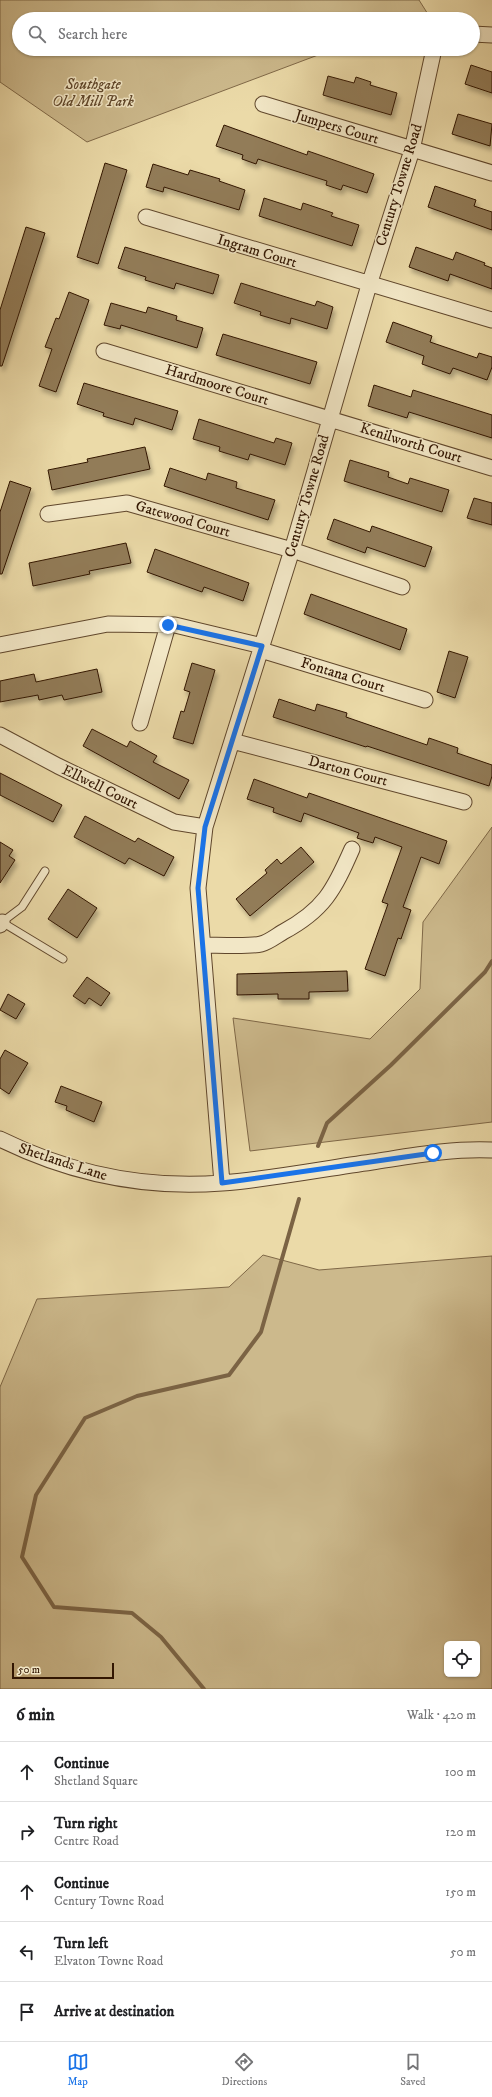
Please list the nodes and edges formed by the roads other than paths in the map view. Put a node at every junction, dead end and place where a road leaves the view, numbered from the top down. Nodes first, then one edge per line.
1 (480, 34) edge
2 (492, 35) edge
3 (432, 56) edge
4 (263, 104) dead end
5 (412, 150) junction
6 (492, 173) edge
7 (146, 217) dead end
8 (368, 285) junction
9 (492, 320) edge
10 (104, 351) dead end
11 (329, 418) junction
12 (492, 468) edge
13 (48, 514) dead end
14 (292, 550) junction
15 (402, 587) dead end
16 (168, 625) junction
17 (0, 645) edge
18 (261, 648) junction
19 (425, 700) dead end
20 (140, 723) dead end
21 (0, 735) edge
22 (232, 741) junction
23 (464, 802) dead end
24 (205, 827) junction
25 (352, 849) dead end
26 (44, 871) dead end
27 (1, 922) edge
28 (203, 945) junction
29 (63, 960) dead end
30 (0, 1139) edge
31 (492, 1150) edge
32 (222, 1183) junction

1 - 2 street
3 - 5 street, Century Towne Road
4 - 5 street, Jumpers Court
5 - 6 street, Jumpers Court
5 - 8 street, Century Towne Road
7 - 8 street, Ingram Court
8 - 9 street, Ingram Court
8 - 11 street, Century Towne Road
10 - 11 street, Hardmoore Court
11 - 12 street, Kenilworth Court
11 - 14 street, Century Towne Road
13 - 14 street, Gatewood Court
14 - 15 street, Gatewood Court
14 - 18 street, Century Towne Road
16 - 17 street, Fontana Court
16 - 18 street, Fontana Court
16 - 20 street
18 - 19 street, Fontana Court
18 - 22 street, Century Towne Road
21 - 24 street, Ellwell Court
22 - 23 street, Darton Court
22 - 24 street, Century Towne Road
24 - 28 street, Century Towne Road
25 - 28 street
26 - 27 lane
27 - 29 lane
28 - 32 street, Century Towne Road
30 - 32 street, Shetlands Lane
31 - 32 street, Shetlands Lane

